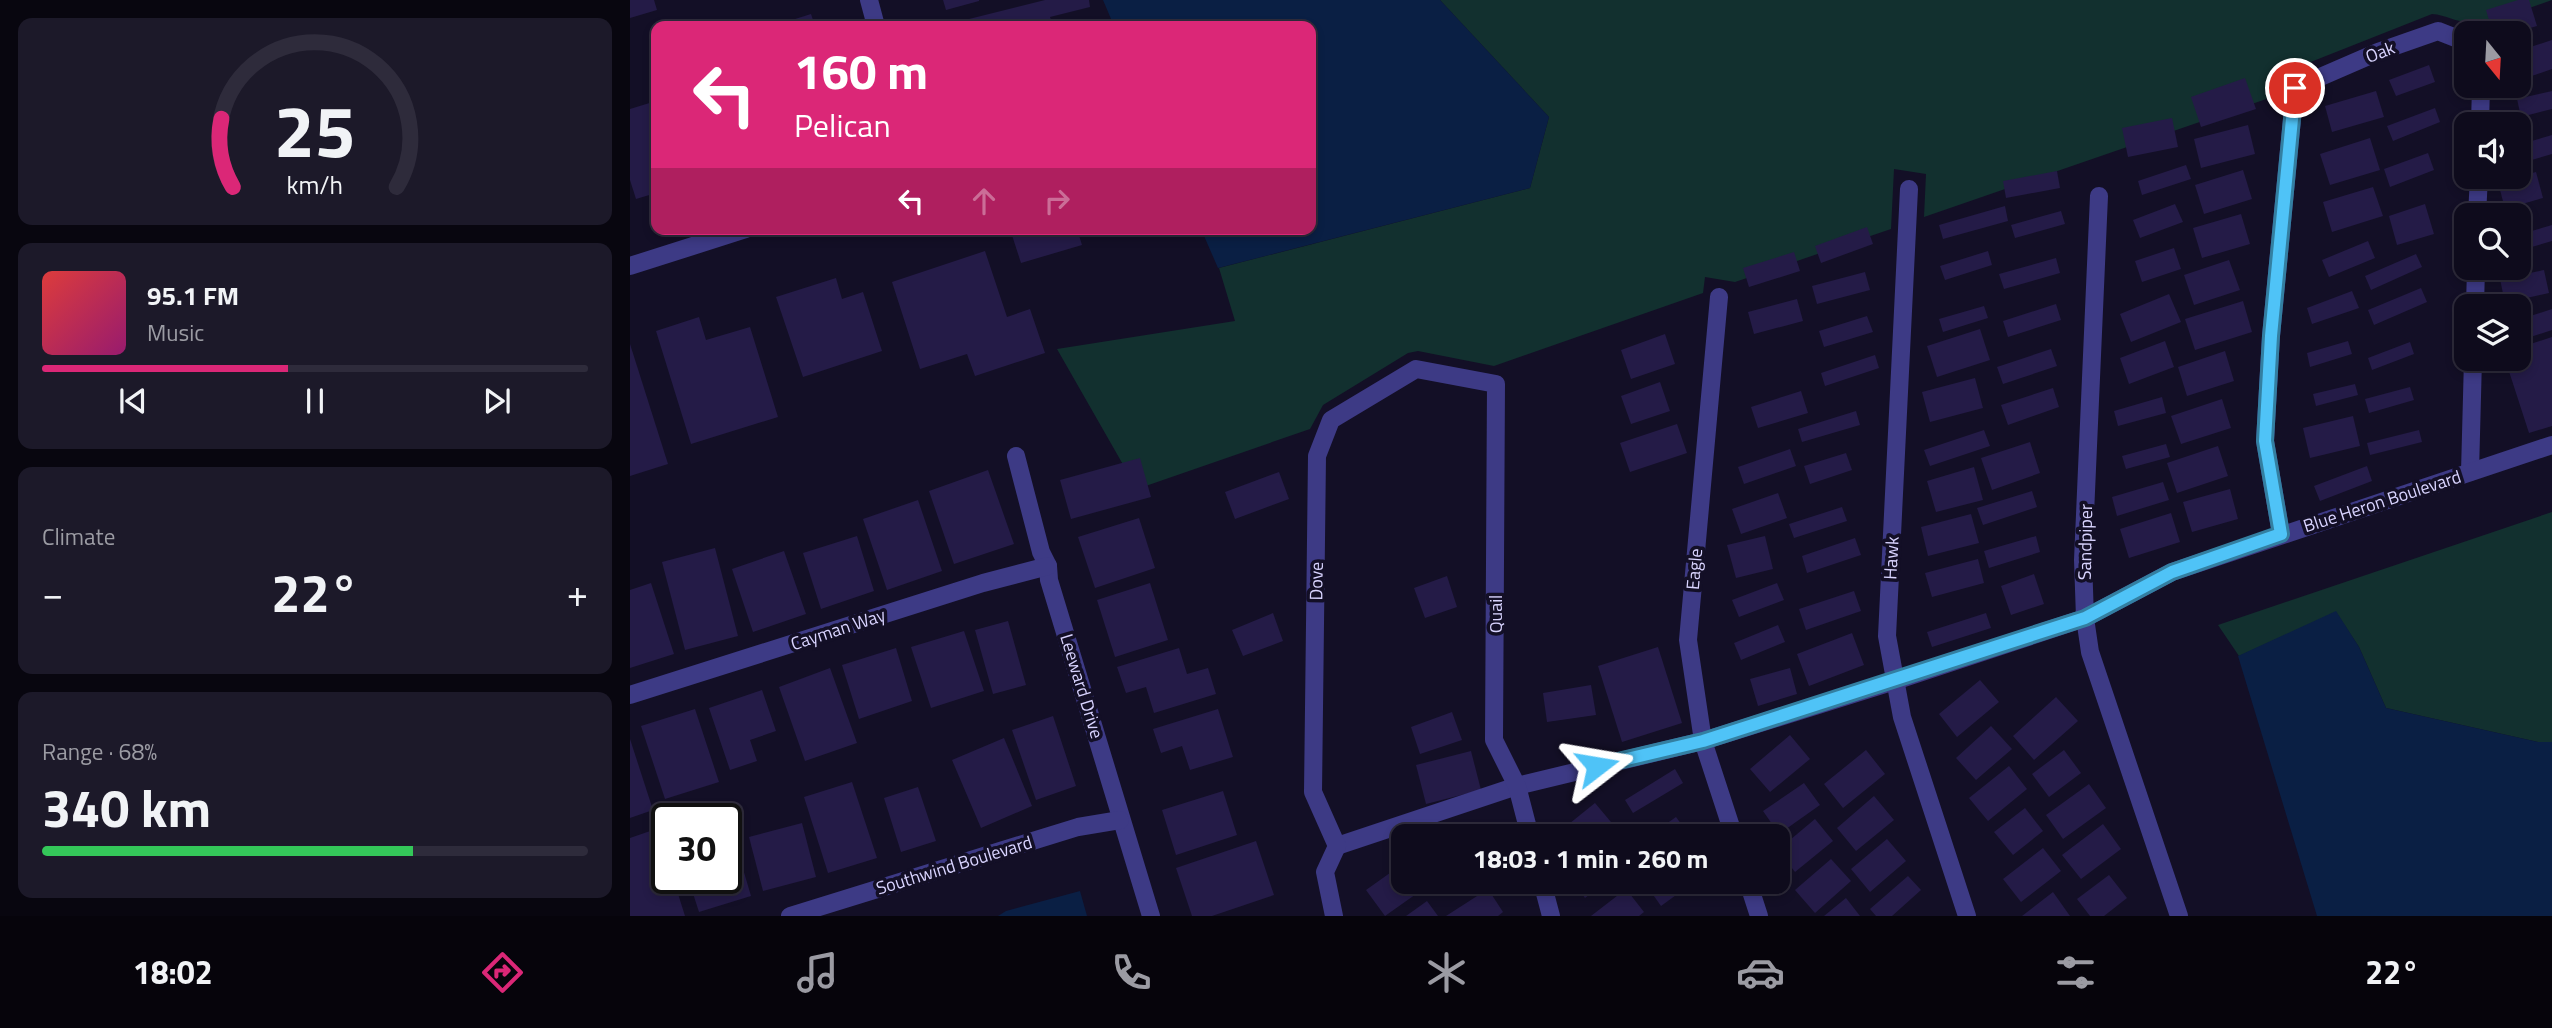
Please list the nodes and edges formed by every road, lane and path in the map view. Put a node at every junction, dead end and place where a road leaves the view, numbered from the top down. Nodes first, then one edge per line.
1 (869, 0) edge
2 (875, 21) edge
3 (2454, 37) edge
4 (1909, 189) dead end
5 (2099, 196) dead end
6 (727, 235) edge
7 (630, 266) edge
8 (1719, 298) dead end
9 (2473, 371) edge
10 (1496, 384) joint
11 (2552, 444) edge
12 (1016, 456) dead end
13 (2470, 472) junction
14 (2281, 534) junction
15 (1048, 566) junction
16 (2085, 618) junction
17 (1895, 681) junction
18 (630, 695) edge
19 (1703, 741) junction
20 (1517, 786) junction
21 (1120, 820) junction
22 (1527, 824) edge
23 (1730, 824) edge
24 (1337, 846) junction
25 (1545, 894) edge
26 (1752, 894) edge
27 (790, 916) edge
28 (1152, 916) edge
29 (1334, 916) edge
30 (1551, 916) edge
31 (1759, 916) edge
32 (1967, 916) edge
33 (2179, 916) edge

1 - 2 street
3 - 14 street, Oak
4 - 17 street, Hawk
5 - 16 street, Sandpiper
6 - 7 street
8 - 19 street, Eagle
9 - 13 street
10 - 20 street, Quail
10 - 24 street, Dove
11 - 13 street, Blue Heron Boulevard
12 - 15 street, Leeward Drive
13 - 14 street, Blue Heron Boulevard
14 - 16 street, Blue Heron Boulevard
15 - 18 street, Cayman Way
15 - 21 street, Leeward Drive
16 - 17 street, Blue Heron Boulevard
16 - 33 street, Sandpiper
17 - 19 street, Blue Heron Boulevard
17 - 32 street, Hawk
19 - 20 street, Blue Heron Boulevard
19 - 23 street, Eagle
20 - 22 street, Quail
20 - 24 street, Blue Heron Boulevard
21 - 27 street, Southwind Boulevard
21 - 28 street, Leeward Drive
24 - 29 street
25 - 30 street
26 - 31 street

